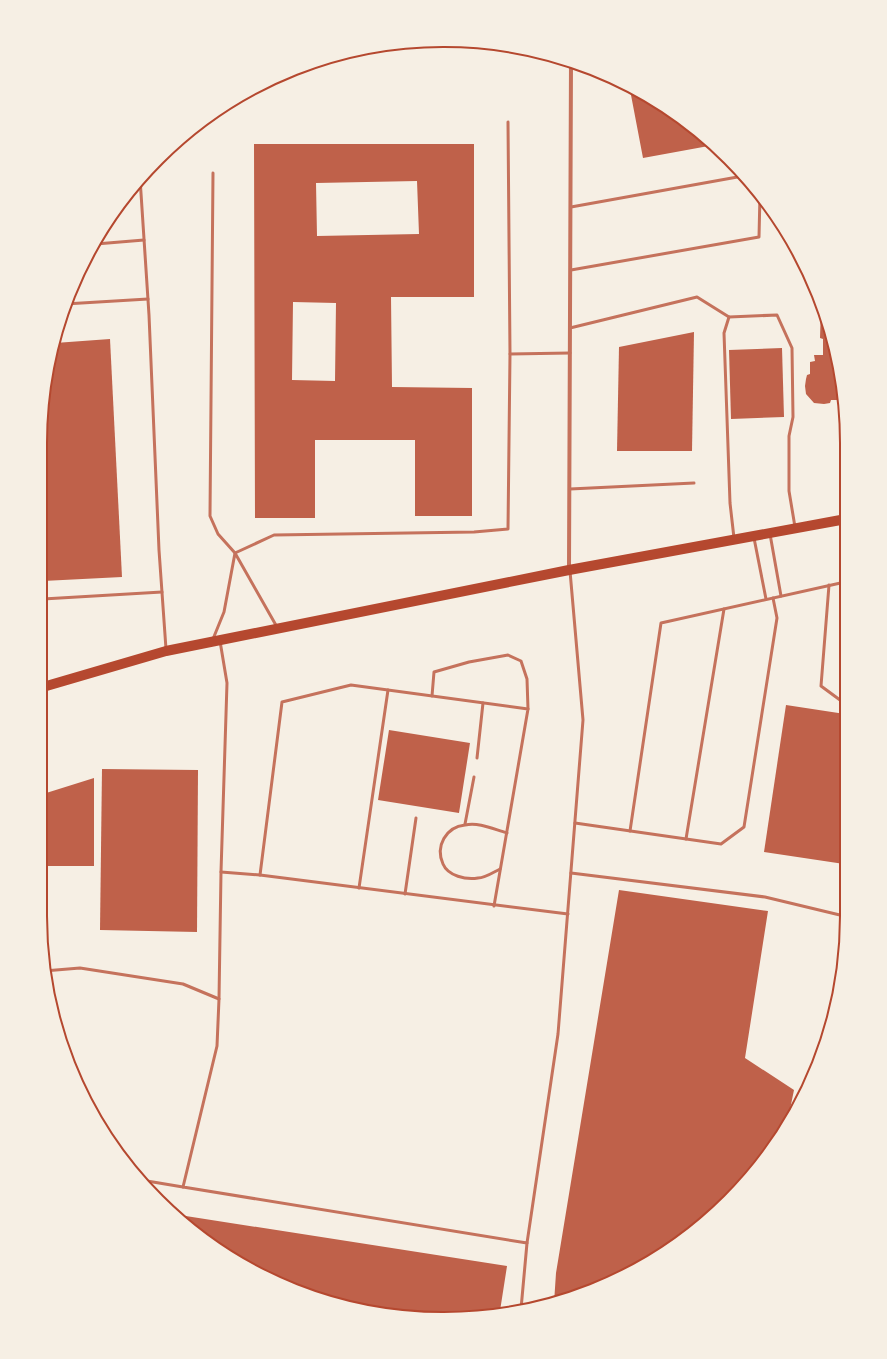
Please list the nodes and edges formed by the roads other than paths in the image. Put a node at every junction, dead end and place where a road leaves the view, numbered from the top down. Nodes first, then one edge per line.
1 (571, 68) edge
2 (508, 122) dead end
3 (213, 173) dead end
4 (737, 177) edge
5 (141, 187) edge
6 (760, 204) edge
7 (571, 207) junction
8 (144, 240) junction
9 (101, 244) edge
10 (571, 270) junction
11 (148, 299) junction
12 (73, 304) edge
13 (729, 317) junction
14 (570, 328) junction
15 (570, 353) junction
16 (510, 354) junction
17 (694, 483) dead end
18 (570, 489) junction
19 (840, 520) edge
20 (795, 528) junction
21 (770, 533) junction
22 (753, 536) junction
23 (734, 539) junction
24 (235, 553) junction
25 (569, 570) junction
26 (840, 583) edge
27 (829, 585) junction
28 (162, 592) junction
29 (781, 596) junction
30 (773, 598) junction
31 (47, 599) edge
32 (766, 599) junction
33 (724, 609) junction
34 (278, 628) junction
35 (216, 641) junction
36 (166, 651) junction
37 (47, 686) edge
38 (388, 690) junction
39 (432, 696) junction
40 (840, 700) edge
41 (483, 703) junction
42 (528, 709) junction
43 (477, 758) dead end
44 (474, 777) dead end
45 (416, 818) dead end
46 (575, 823) junction
47 (465, 824) junction
48 (630, 831) junction
49 (507, 833) junction
50 (686, 839) junction
51 (500, 869) junction
52 (220, 872) junction
53 (571, 873) junction
54 (260, 875) junction
55 (359, 888) junction
56 (406, 894) junction
57 (494, 906) junction
58 (568, 914) junction
59 (840, 915) edge
60 (51, 970) edge
61 (219, 999) junction
62 (149, 1181) edge
63 (183, 1187) junction
64 (527, 1242) junction
65 (521, 1304) edge

1 - 7 street
2 - 16 lane
3 - 24 lane
4 - 7 lane
5 - 8 lane
6 - 10 lane
7 - 10 street
8 - 9 lane
8 - 11 lane
10 - 14 street
11 - 12 lane
11 - 28 lane
13 - 14 lane
13 - 20 lane
13 - 23 lane
14 - 15 street
15 - 16 lane
15 - 18 street
16 - 24 lane
17 - 18 lane
18 - 25 street
19 - 20 main road
20 - 21 main road
21 - 22 main road
21 - 29 lane
22 - 23 main road
22 - 32 lane
23 - 25 main road
24 - 34 lane
24 - 35 lane
25 - 34 main road
25 - 46 lane
26 - 27 lane
27 - 29 lane
27 - 40 lane
28 - 31 lane
28 - 36 lane
29 - 30 lane
30 - 32 lane
30 - 50 lane
32 - 33 lane
33 - 48 lane
33 - 50 lane
34 - 35 main road
35 - 36 main road
35 - 52 lane
36 - 37 main road
38 - 39 lane
38 - 54 lane
38 - 55 lane
39 - 41 lane
39 - 42 lane
41 - 42 lane
41 - 43 lane
42 - 49 lane
44 - 47 lane
45 - 56 lane
46 - 48 lane
46 - 53 lane
47 - 49 lane
47 - 51 lane
48 - 50 lane
49 - 51 lane
51 - 57 lane
52 - 54 lane
52 - 61 lane
53 - 58 lane
53 - 59 lane
54 - 55 lane
55 - 56 lane
56 - 57 lane
57 - 58 lane
58 - 64 lane
60 - 61 lane
61 - 63 lane
62 - 63 lane
63 - 64 lane
64 - 65 lane

